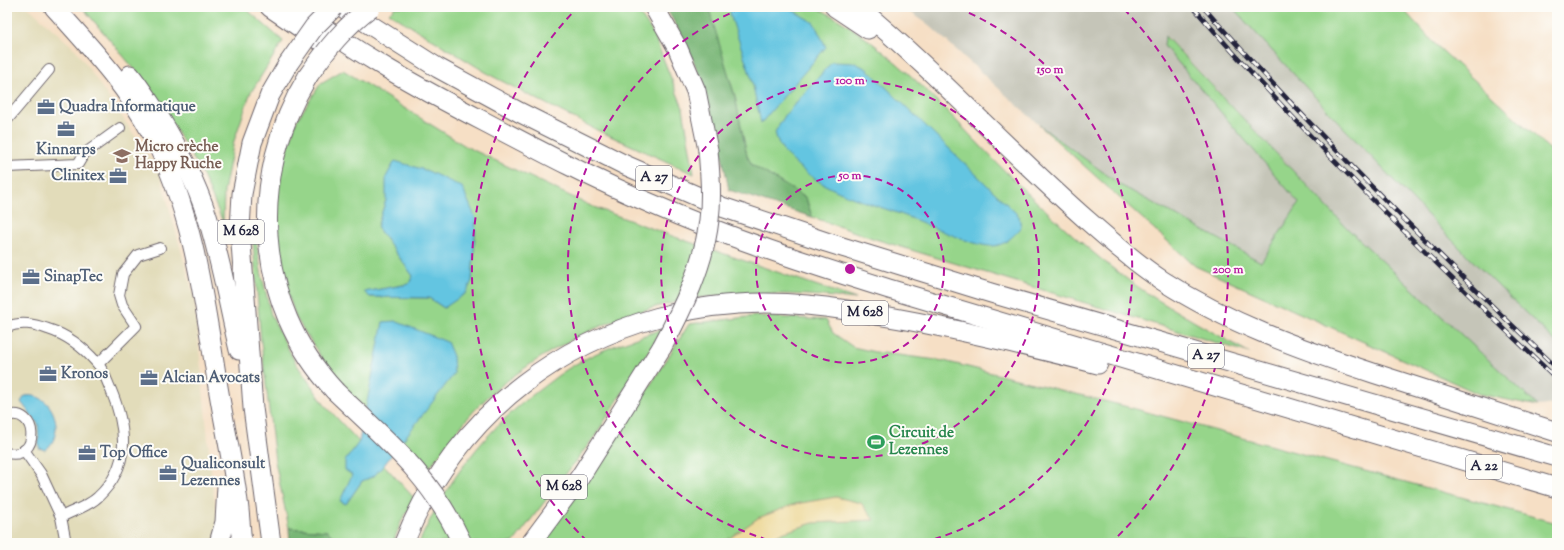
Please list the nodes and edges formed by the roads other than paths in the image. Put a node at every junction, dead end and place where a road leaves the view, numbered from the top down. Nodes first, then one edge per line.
1 (54, 7) edge
2 (63, 7) edge
3 (270, 7) edge
4 (295, 7) edge
5 (334, 7) edge
6 (342, 7) edge
7 (371, 7) edge
8 (654, 7) edge
9 (835, 7) edge
10 (858, 7) edge
11 (877, 7) edge
12 (49, 70) dead end
13 (7, 120) edge
14 (120, 128) dead end
15 (7, 167) edge
16 (613, 187) junction
17 (160, 248) dead end
18 (1122, 250) junction
19 (7, 327) edge
20 (98, 364) junction
21 (218, 389) junction
22 (253, 408) junction
23 (8, 413) edge
24 (1422, 418) joint
25 (608, 431) junction
26 (1557, 432) edge
27 (1411, 446) junction
28 (24, 450) junction
29 (7, 453) edge
30 (1557, 457) edge
31 (1557, 488) edge
32 (61, 517) junction
33 (66, 543) edge
34 (219, 543) edge
35 (242, 543) edge
36 (271, 543) edge
37 (404, 543) edge
38 (462, 543) edge
39 (519, 543) edge
40 (531, 543) edge

1 - 21 highway
2 - 22 highway, M 628
3 - 16 highway
4 - 16 highway, A 27
5 - 22 highway, M 628, bridge
6 - 24 highway, A 27
7 - 38 highway, M 628, bridge
8 - 25 highway, M 628, bridge
9 - 18 highway
10 - 18 highway
11 - 18 highway
12 - 13 street
14 - 15 street
16 - 27 highway, A 27
17 - 20 street
18 - 26 highway
19 - 20 street
20 - 32 street
21 - 34 highway
21 - 35 highway
22 - 36 highway, M 628
23 - 28 street
24 - 30 highway, A 22
25 - 39 highway, M 628
25 - 40 highway, M 628
27 - 31 highway, A 22
27 - 37 highway, M 628
28 - 29 street
28 - 32 street
32 - 33 street

